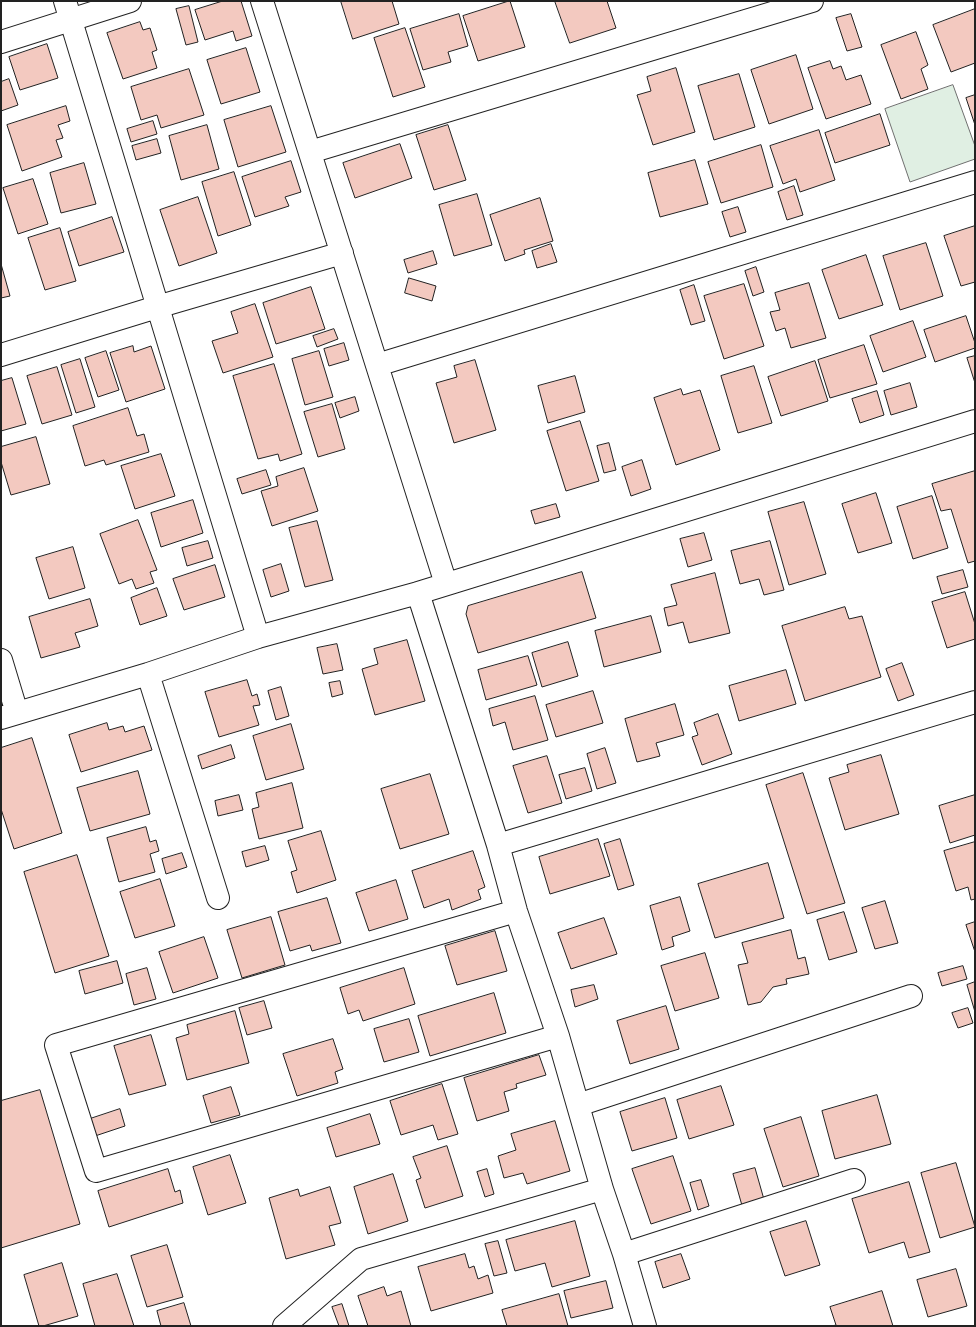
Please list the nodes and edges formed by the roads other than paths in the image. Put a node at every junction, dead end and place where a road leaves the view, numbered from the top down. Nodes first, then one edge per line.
1 (130, 1) edge
2 (262, 1) edge
3 (812, 1) edge
4 (68, 10) edge
5 (1, 42) edge
6 (310, 152) junction
7 (975, 182) edge
8 (342, 253) junction
9 (157, 306) junction
10 (1, 356) edge
11 (377, 365) junction
12 (975, 421) edge
13 (446, 584) junction
14 (418, 593) junction
15 (258, 636) junction
16 (1, 660) edge
17 (148, 674) junction
18 (975, 702) edge
19 (9, 716) edge
20 (498, 845) junction
21 (218, 898) dead end
22 (516, 910) junction
23 (910, 996) dead end
24 (558, 1036) junction
25 (578, 1106) junction
26 (854, 1180) dead end
27 (602, 1189) junction
28 (624, 1254) junction
29 (284, 1326) edge
30 (645, 1326) edge

1 - 4 street
2 - 6 street
3 - 6 street
4 - 5 street
4 - 9 street
6 - 8 street
7 - 11 street
8 - 9 street
8 - 11 street
9 - 10 street
9 - 15 street
11 - 13 street
12 - 13 street
13 - 14 street
14 - 15 street
14 - 20 street
15 - 17 street
16 - 19 street
17 - 19 street
17 - 21 street
18 - 20 street
20 - 22 street
22 - 24 street
22 - 24 street
23 - 25 street
24 - 25 street
25 - 27 street
26 - 28 street
27 - 28 street
27 - 29 street
28 - 30 street

